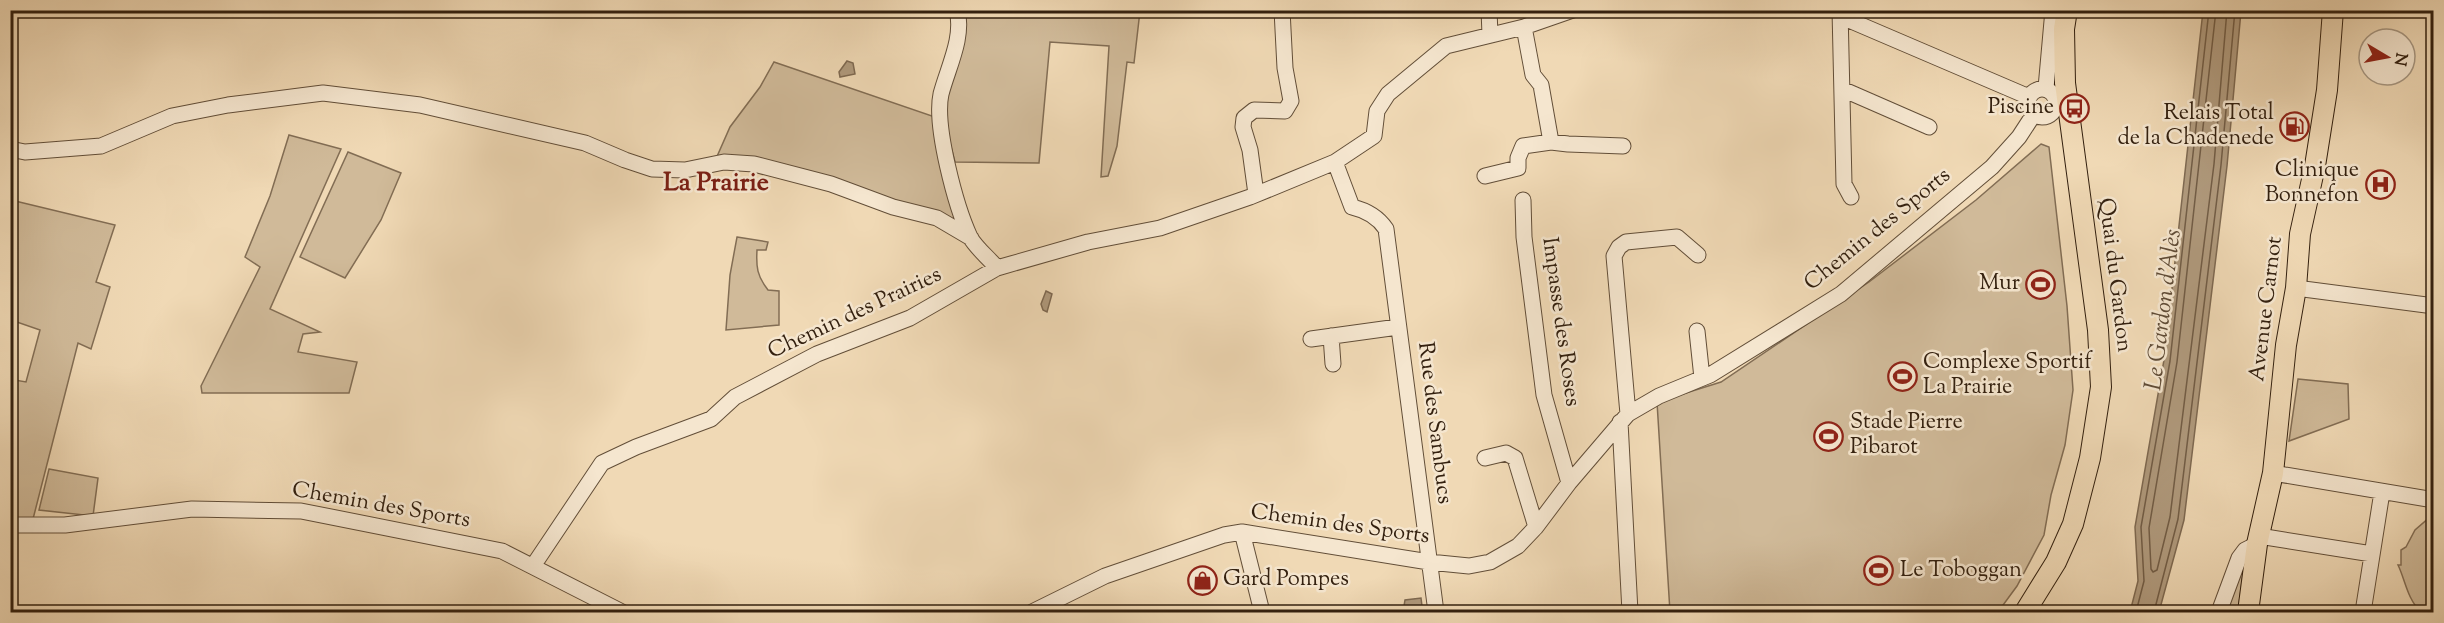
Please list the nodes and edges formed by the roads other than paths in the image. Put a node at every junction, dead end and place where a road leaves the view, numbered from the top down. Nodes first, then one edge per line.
1 (957, 10) edge
2 (1282, 10) edge
3 (1489, 10) edge
4 (1573, 10) edge
5 (2053, 10) edge
6 (2067, 10) edge
7 (2333, 10) edge
8 (1841, 14) edge
9 (1524, 27) junction
10 (1490, 35) junction
11 (2046, 88) junction
12 (1842, 89) junction
13 (2029, 97) junction
14 (2034, 114) junction
15 (1929, 128) dead end
16 (1551, 142) junction
17 (1623, 146) dead end
18 (10, 149) edge
19 (1335, 162) junction
20 (1485, 176) dead end
21 (1257, 194) junction
22 (1851, 197) dead end
23 (1523, 200) dead end
24 (971, 238) junction
25 (1698, 255) dead end
26 (997, 268) junction
27 (2296, 288) junction
28 (2433, 306) edge
29 (1398, 327) junction
30 (1697, 331) dead end
31 (1331, 336) junction
32 (1311, 339) dead end
33 (1333, 364) dead end
34 (1702, 378) junction
35 (1624, 418) junction
36 (1485, 458) dead end
37 (2273, 473) junction
38 (1569, 483) junction
39 (2382, 492) junction
40 (2433, 500) edge
41 (10, 525) edge
42 (1536, 527) junction
43 (1242, 532) junction
44 (2258, 540) junction
45 (2372, 554) junction
46 (1429, 562) junction
47 (533, 566) junction
48 (622, 612) edge
49 (1032, 612) edge
50 (1262, 612) edge
51 (1436, 612) edge
52 (1630, 612) edge
53 (2025, 612) edge
54 (2219, 612) edge
55 (2248, 612) edge
56 (2363, 612) edge

1 - 24 street
2 - 21 street
3 - 10 street
4 - 9 street, Chemin des Prairies
5 - 11 street
6 - 53 main road, Quai du Gardon
7 - 27 main road, Avenue Carnot
8 - 12 street
8 - 13 street
9 - 10 street, Chemin des Prairies
9 - 16 street
10 - 19 street, Chemin des Prairies
11 - 13 street
11 - 14 street
12 - 15 street
12 - 22 street
13 - 14 street
14 - 34 street, Chemin des Sports
16 - 17 street
16 - 20 street
18 - 24 street
19 - 21 street, Chemin des Prairies
19 - 29 street, Rue des Sambucs
21 - 26 street, Chemin des Prairies
23 - 38 street, Impasse des Roses
24 - 26 street
25 - 35 street
26 - 47 street, Chemin des Prairies
27 - 28 street
27 - 37 main road, Avenue Carnot
29 - 31 street, Rue des Sambucs
29 - 46 street, Rue des Sambucs
30 - 34 street
31 - 32 street, Rue des Sambucs
31 - 33 street
34 - 35 street, Chemin des Sports
35 - 38 street, Chemin des Sports
35 - 52 street
36 - 42 street
37 - 39 street
37 - 44 main road, Avenue Carnot
38 - 42 street, Chemin des Sports
39 - 40 street
39 - 45 street
41 - 47 street, Chemin des Sports
42 - 46 street, Chemin des Sports
43 - 46 street, Chemin des Sports
43 - 49 street, Chemin des Sports
43 - 50 street
44 - 45 street
44 - 54 street
44 - 55 main road, Avenue Carnot
45 - 56 street
46 - 51 street, Rue des Sambucs
47 - 48 street, Chemin des Sports

